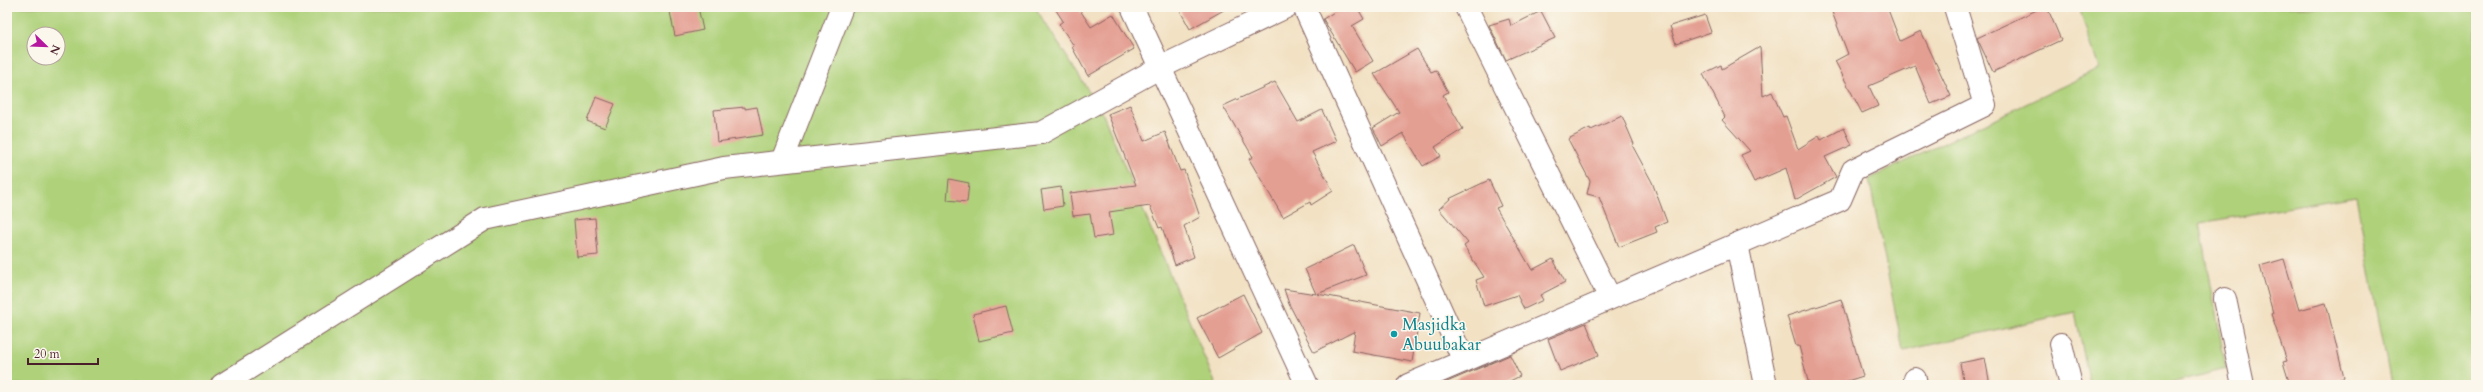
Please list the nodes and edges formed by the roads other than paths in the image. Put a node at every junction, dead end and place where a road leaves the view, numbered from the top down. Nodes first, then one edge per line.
1 (842, 7) edge
2 (1132, 7) edge
3 (1286, 7) edge
4 (1304, 7) edge
5 (1466, 7) edge
6 (1955, 7) edge
7 (1159, 68) junction
8 (782, 161) junction
9 (1737, 244) junction
10 (1610, 298) junction
11 (2225, 299) dead end
12 (2061, 344) dead end
13 (1464, 361) junction
14 (222, 385) edge
15 (1307, 385) edge
16 (1408, 385) edge
17 (1766, 385) edge
18 (2072, 385) edge
19 (2243, 385) edge

1 - 8 street
2 - 7 street
3 - 7 street
4 - 13 street
5 - 10 street
6 - 9 street
7 - 8 street
7 - 15 street
8 - 14 street
9 - 10 street
9 - 17 street
10 - 13 street
11 - 19 street
12 - 18 street
13 - 16 street

